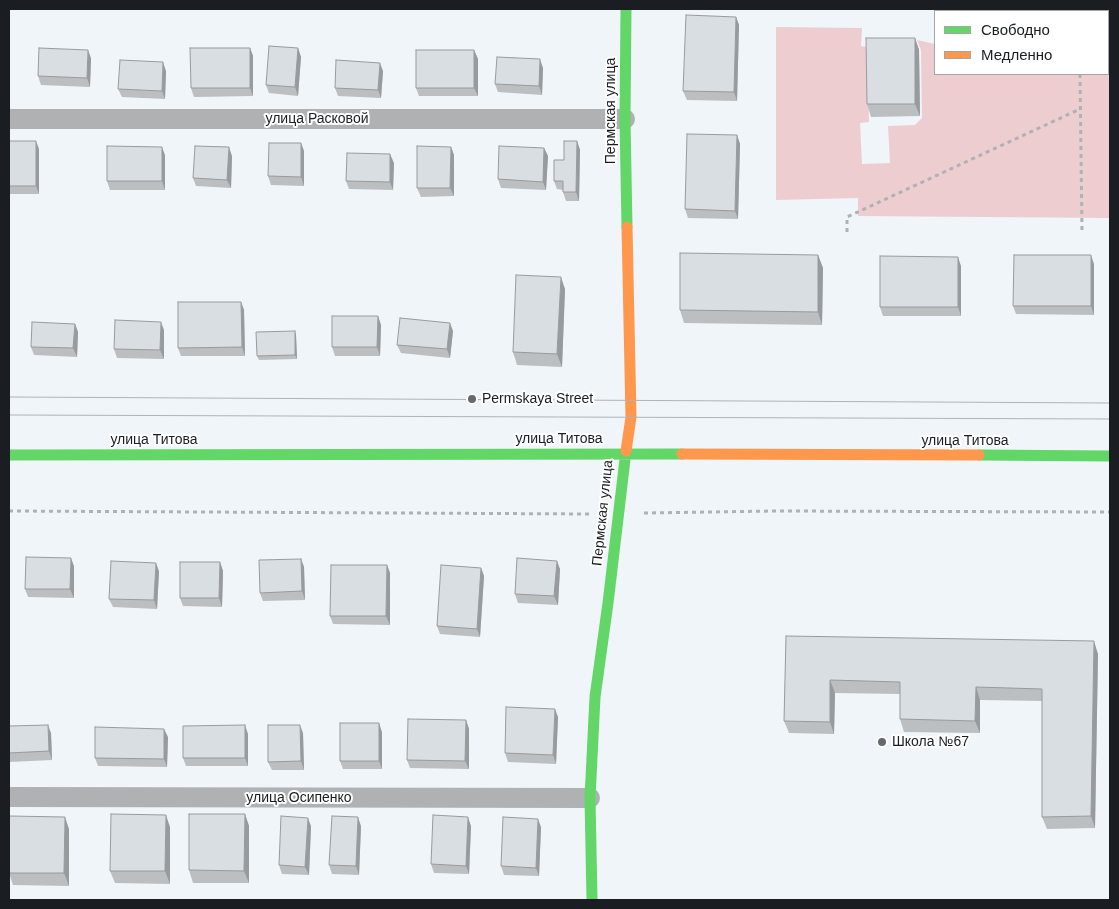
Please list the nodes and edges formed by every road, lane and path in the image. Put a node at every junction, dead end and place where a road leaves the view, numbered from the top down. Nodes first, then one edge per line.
1 (626, 9) edge
2 (1080, 75) edge
3 (1080, 109) junction
4 (624, 118) junction
5 (9, 120) edge
6 (847, 232) dead end
7 (1082, 232) dead end
8 (625, 454) junction
9 (9, 455) edge
10 (1110, 456) edge
11 (9, 511) edge
12 (1110, 512) edge
13 (618, 514) junction
14 (9, 797) edge
15 (590, 798) junction
16 (592, 900) edge

1 - 4 street, Пермская улица
2 - 3 path
3 - 6 path
3 - 7 path
4 - 5 street, улица Расковой
4 - 8 street, Пермская улица
8 - 9 street, улица Титова
8 - 10 street, улица Титова
8 - 13 street, Пермская улица
11 - 13 path
12 - 13 path
13 - 15 street, Пермская улица
14 - 15 street, улица Осипенко
15 - 16 street, Пермская улица

